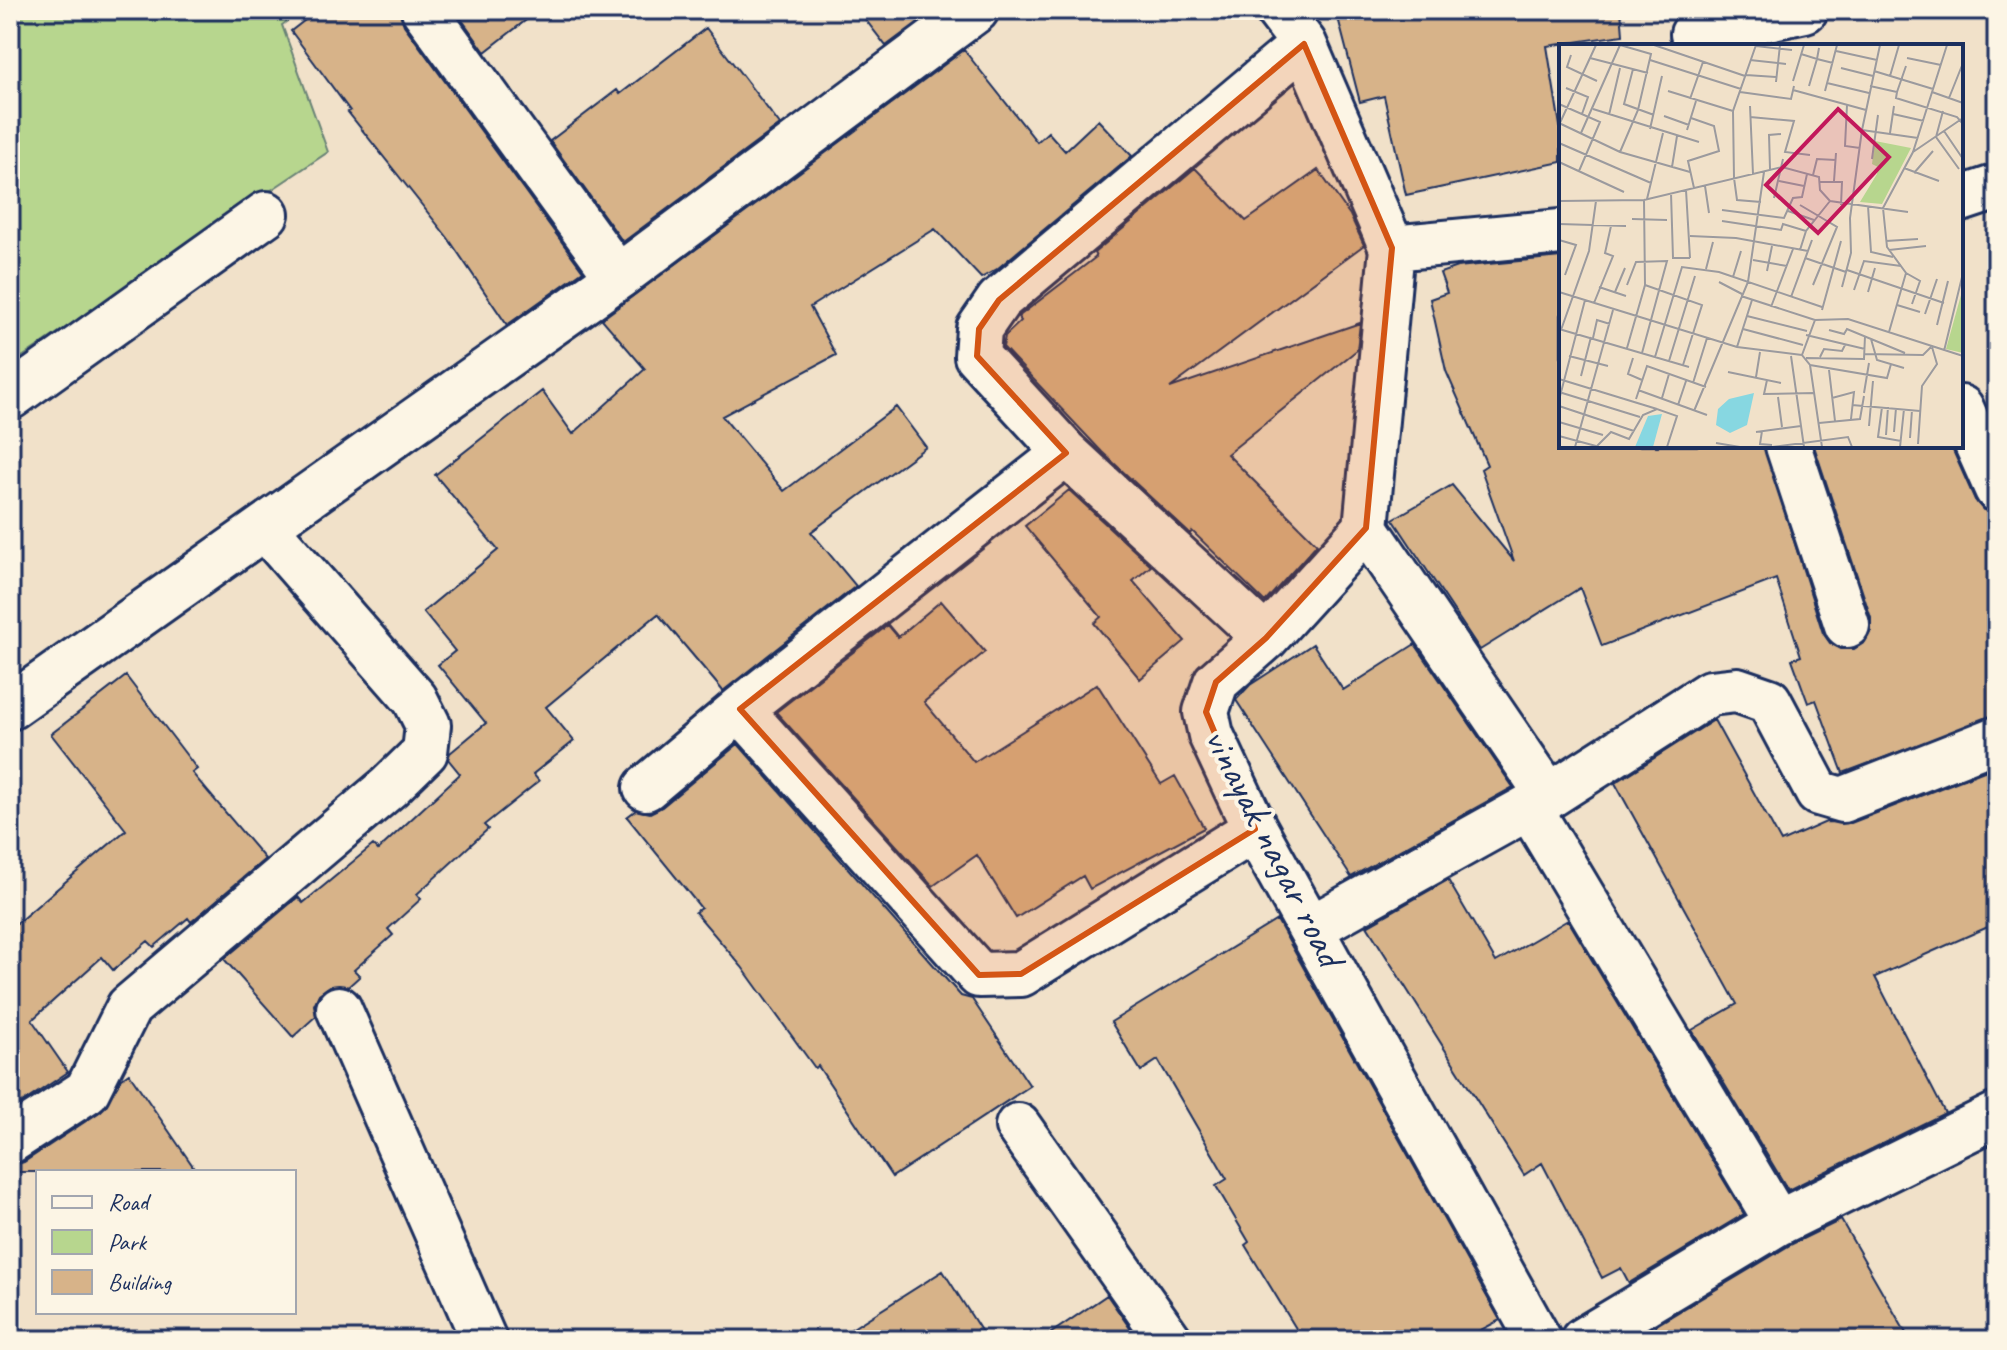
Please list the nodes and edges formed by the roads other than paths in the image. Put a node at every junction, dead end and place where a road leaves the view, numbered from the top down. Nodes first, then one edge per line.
1 (424, 10) edge
2 (976, 10) edge
3 (1805, 10) edge
4 (1291, 27) edge
5 (1692, 30) edge
6 (1997, 187) edge
7 (1963, 198) edge
8 (266, 214) dead end
9 (1559, 232) edge
10 (1392, 248) junction
11 (618, 277) junction
12 (10, 397) edge
13 (1963, 412) edge
14 (1789, 448) edge
15 (1066, 453) junction
16 (1997, 489) edge
17 (1366, 528) junction
18 (266, 529) junction
19 (1847, 625) dead end
20 (1266, 638) junction
21 (10, 707) edge
22 (740, 709) junction
23 (1997, 739) edge
24 (646, 788) dead end
25 (1539, 801) junction
26 (1255, 829) junction
27 (1313, 927) junction
28 (339, 1009) dead end
29 (1997, 1115) edge
30 (1018, 1126) dead end
31 (10, 1141) edge
32 (1778, 1223) junction
33 (484, 1340) edge
34 (1169, 1340) edge
35 (1539, 1340) edge
36 (1583, 1340) edge

1 - 11 street
2 - 11 street
3 - 5 street
4 - 10 street
4 - 15 street
6 - 7 street
8 - 12 street
9 - 10 street
10 - 17 street
11 - 18 street
13 - 16 street
14 - 19 street
15 - 20 street
15 - 22 street
17 - 20 street, vinayak nagar road
17 - 25 street
18 - 21 street
18 - 31 street
20 - 26 street, vinayak nagar road
22 - 24 street
22 - 26 street
23 - 25 street
25 - 27 street
25 - 32 street
26 - 27 street, vinayak nagar road
27 - 35 street, vinayak nagar road
28 - 33 street
29 - 32 street
30 - 34 street
32 - 36 street

